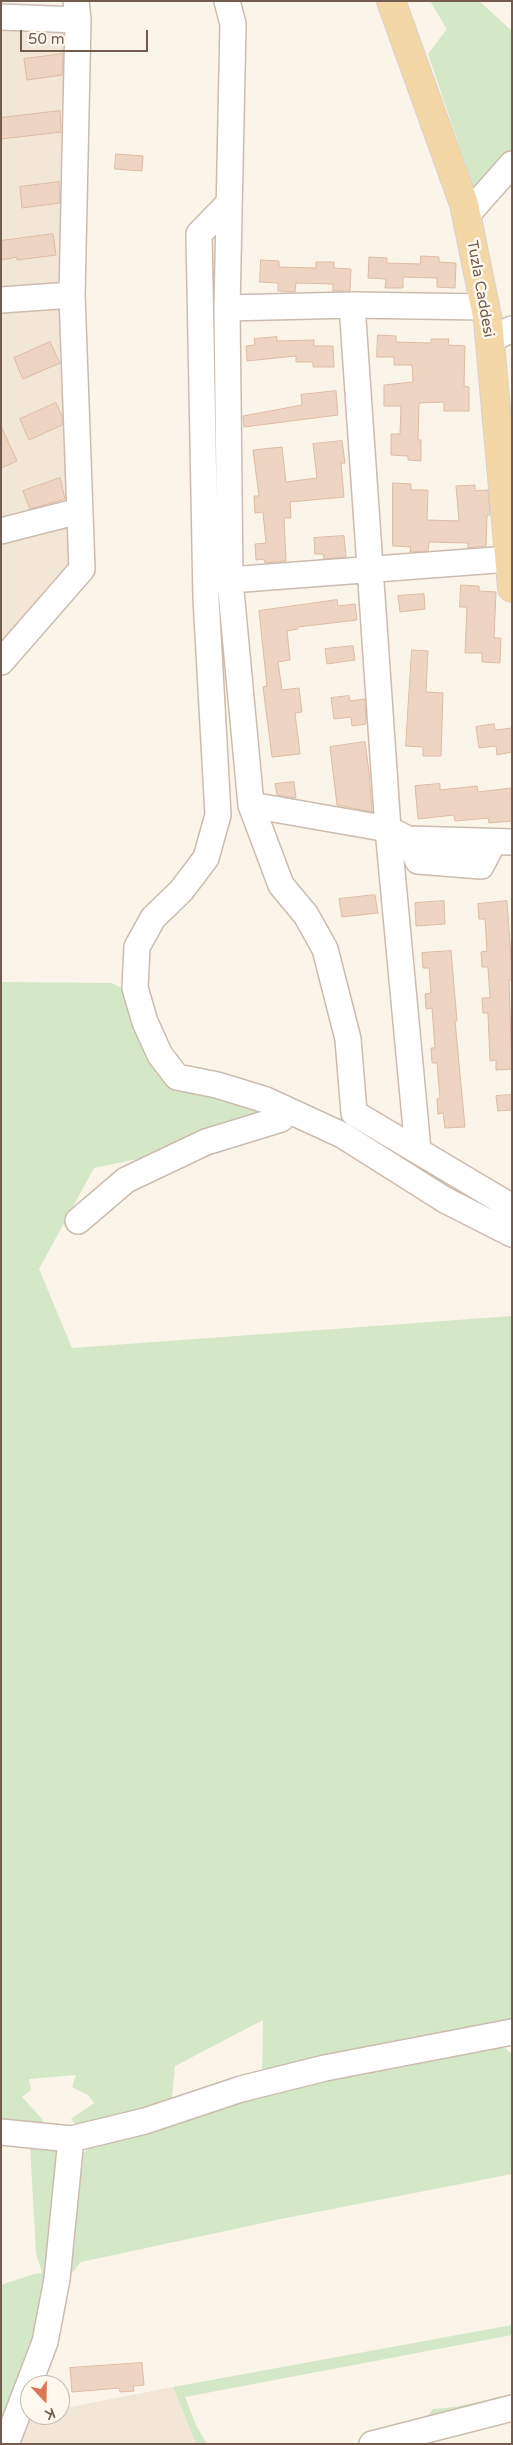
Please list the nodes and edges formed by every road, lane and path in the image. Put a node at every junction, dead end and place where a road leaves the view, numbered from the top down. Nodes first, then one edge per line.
1 (227, 1) edge
2 (391, 1) edge
3 (77, 11) edge
4 (1, 17) edge
5 (512, 164) edge
6 (229, 203) junction
7 (466, 216) junction
8 (72, 295) junction
9 (1, 300) edge
10 (352, 305) junction
11 (485, 307) junction
12 (227, 308) junction
13 (501, 334) edge
14 (79, 511) junction
15 (1, 531) edge
16 (509, 559) junction
17 (371, 568) junction
18 (230, 580) junction
19 (512, 588) edge
20 (1, 662) edge
21 (251, 805) junction
22 (398, 834) junction
23 (502, 842) edge
24 (288, 1110) junction
25 (418, 1150) junction
26 (512, 1207) edge
27 (78, 1221) dead end
28 (512, 1234) edge
29 (512, 2032) edge
30 (1, 2132) edge
31 (71, 2139) junction
32 (512, 2408) edge
33 (6, 2444) edge
34 (372, 2444) edge

1 - 6 street
2 - 7 main road, Tuzla Caddesi
3 - 4 street
3 - 8 street
5 - 7 street
6 - 12 street
6 - 24 street
7 - 11 main road, Tuzla Caddesi
8 - 9 street
8 - 14 street
10 - 11 street
10 - 12 street
10 - 17 street
11 - 13 main road, Tuzla Caddesi
12 - 18 street
13 - 16 main road, Tuzla Caddesi
14 - 15 street
14 - 20 street
16 - 17 street
16 - 19 main road, Tuzla Caddesi
17 - 18 street
17 - 22 street
18 - 21 street
21 - 22 street
21 - 25 street
22 - 23 street
22 - 25 street
24 - 27 street
24 - 28 street
25 - 26 street
29 - 31 street
30 - 31 street
31 - 33 street
32 - 34 street

